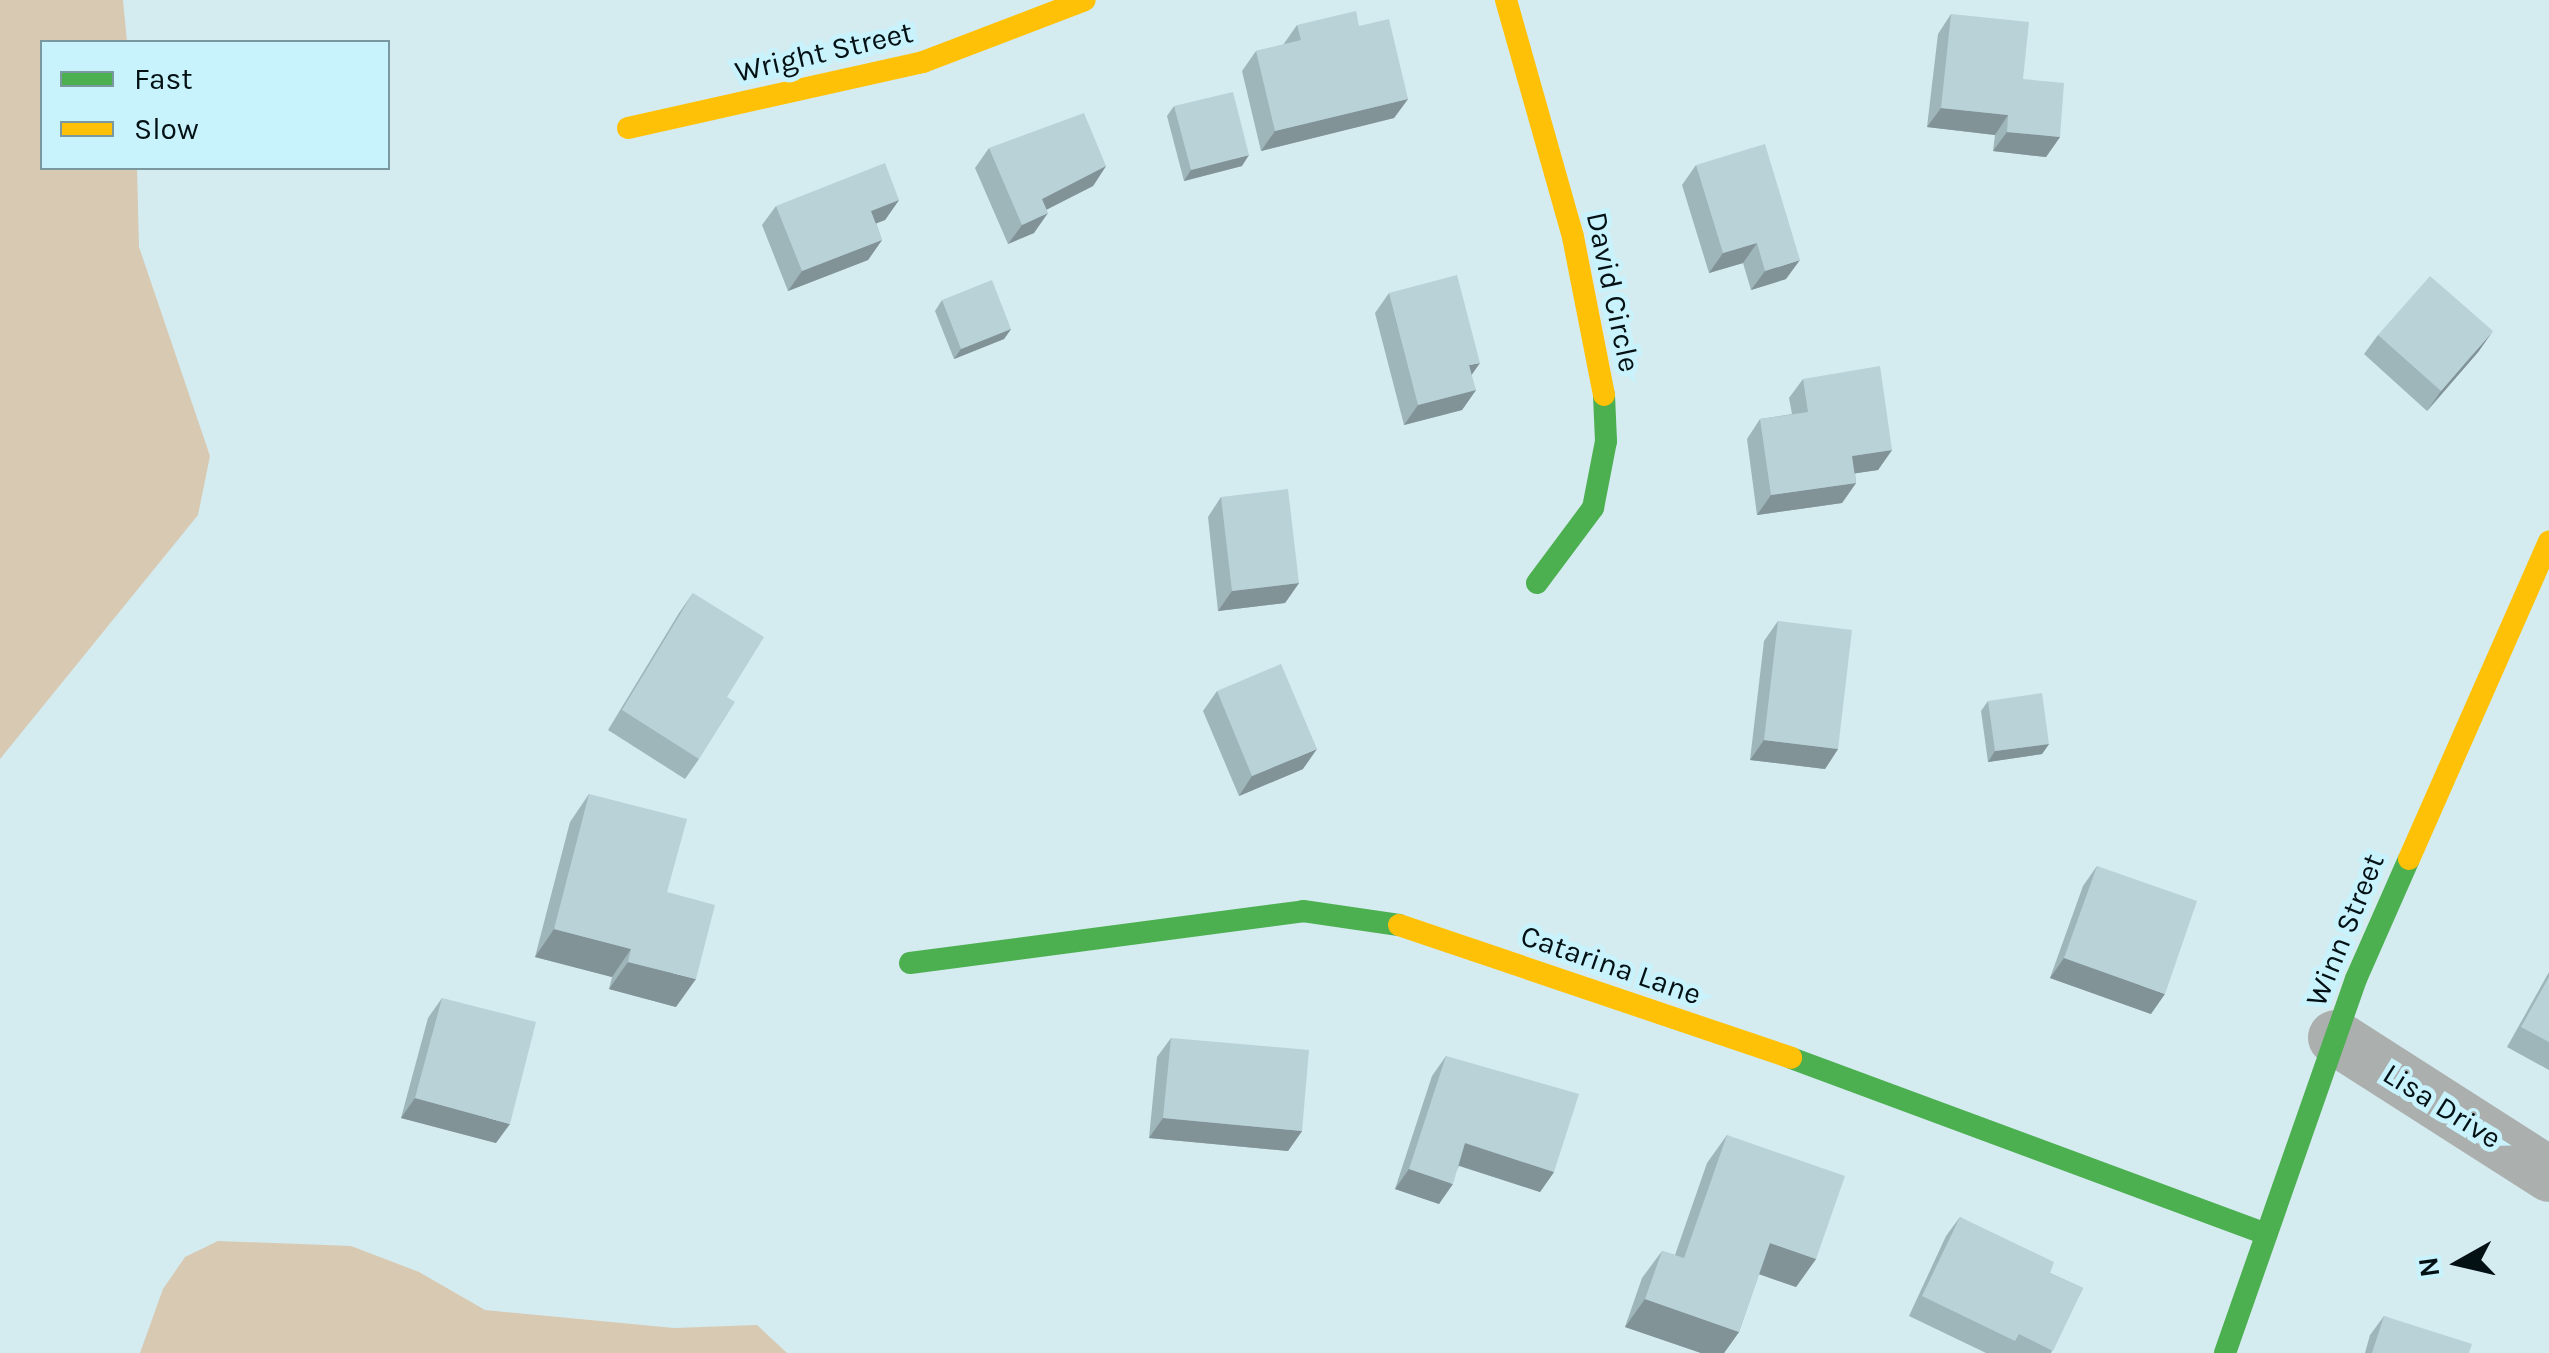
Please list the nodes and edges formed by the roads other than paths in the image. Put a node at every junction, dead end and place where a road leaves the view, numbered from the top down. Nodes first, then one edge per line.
1 (1085, 0) edge
2 (1506, 0) edge
3 (628, 128) dead end
4 (2549, 541) edge
5 (1537, 583) dead end
6 (910, 963) dead end
7 (2335, 1037) junction
8 (2549, 1174) edge
9 (2266, 1234) junction
10 (2225, 1353) edge

1 - 3 street, Wright Street
2 - 5 street, David Circle
4 - 7 street, Winn Street
6 - 9 street, Catarina Lane
7 - 8 street, Lisa Drive
7 - 9 street, Winn Street
9 - 10 street, Winn Street

